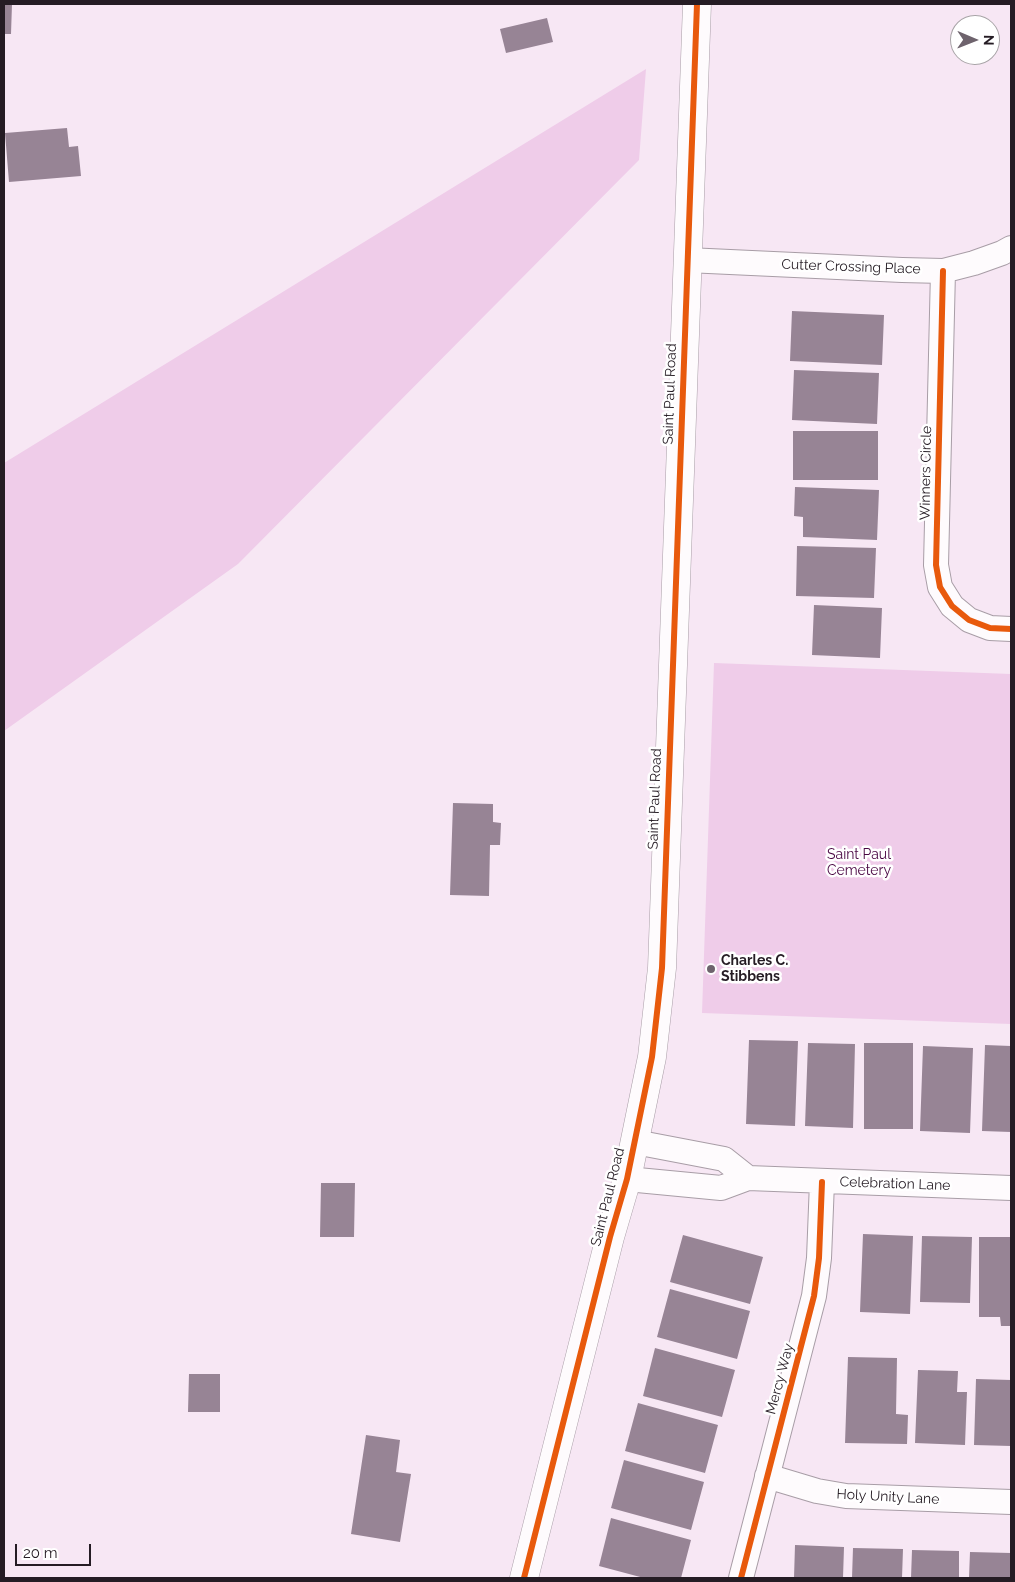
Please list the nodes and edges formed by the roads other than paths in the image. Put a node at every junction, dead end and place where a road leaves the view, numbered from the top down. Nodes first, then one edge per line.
1 (696, 4) edge
2 (1011, 248) edge
3 (687, 260) junction
4 (943, 271) junction
5 (1011, 629) edge
6 (635, 1142) junction
7 (627, 1178) junction
8 (748, 1178) junction
9 (822, 1182) junction
10 (1011, 1188) edge
11 (768, 1476) junction
12 (1011, 1502) edge
13 (524, 1578) edge
14 (741, 1578) edge

1 - 3 street, Saint Paul Road
2 - 4 street, Cutter Crossing Place
3 - 4 street, Cutter Crossing Place
3 - 6 street, Saint Paul Road
4 - 5 street, Winners Circle
6 - 7 street, Saint Paul Road
6 - 8 street
7 - 8 street, Celebration Lane
7 - 13 street, Saint Paul Road
8 - 9 street, Celebration Lane
9 - 10 street, Celebration Lane
9 - 11 street, Mercy Way
11 - 12 street, Holy Unity Lane
11 - 14 street, Mercy Way

